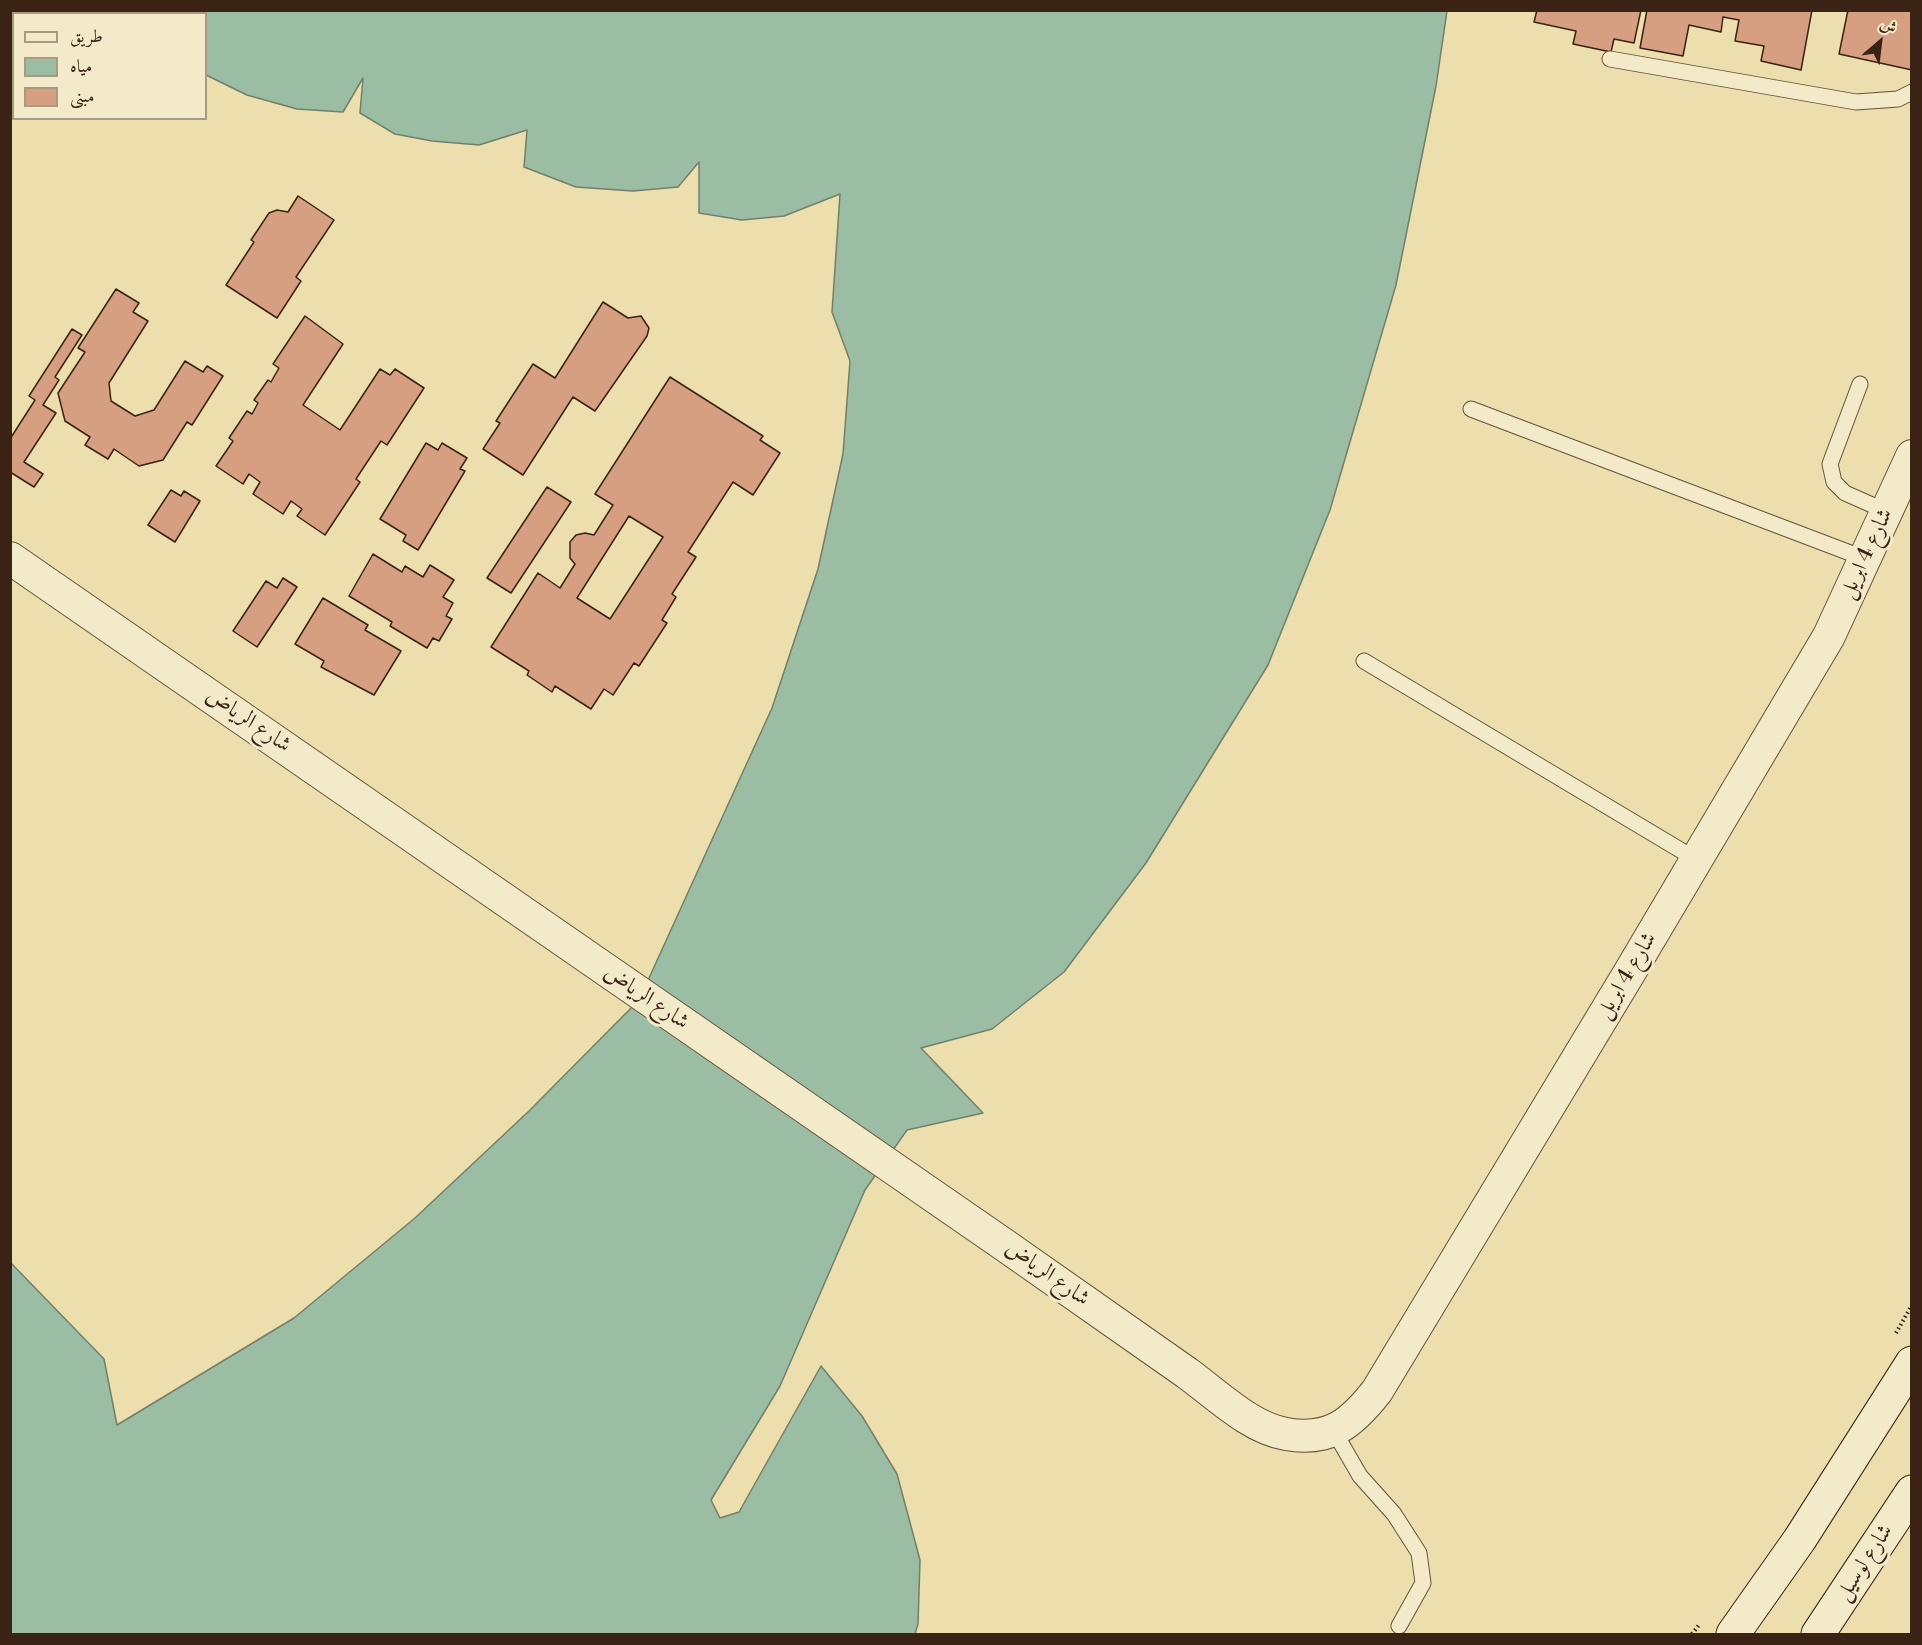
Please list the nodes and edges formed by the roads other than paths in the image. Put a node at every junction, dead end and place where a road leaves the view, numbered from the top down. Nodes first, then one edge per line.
1 (1610, 59) dead end
2 (1911, 92) edge
3 (1860, 384) dead end
4 (1471, 409) dead end
5 (1911, 456) edge
6 (1888, 512) junction
7 (10, 558) edge
8 (1866, 560) junction
9 (1364, 661) dead end
10 (1697, 860) junction
11 (1911, 1363) edge
12 (1334, 1431) junction
13 (1285, 1434) joint
14 (1911, 1492) edge
15 (1399, 1626) dead end
16 (1733, 1635) edge
17 (1818, 1635) edge

1 - 2 lane
3 - 6 lane
4 - 8 lane
5 - 6 street, شارع 4 ابريل
6 - 8 street, شارع 4 ابريل
7 - 13 street, شارع الرياض
8 - 10 street, شارع 4 ابريل
9 - 10 lane
10 - 12 street, شارع 4 ابريل
11 - 16 main road
12 - 13 street, شارع 4 ابريل
12 - 15 lane
14 - 17 main road, شارع لوسيل

